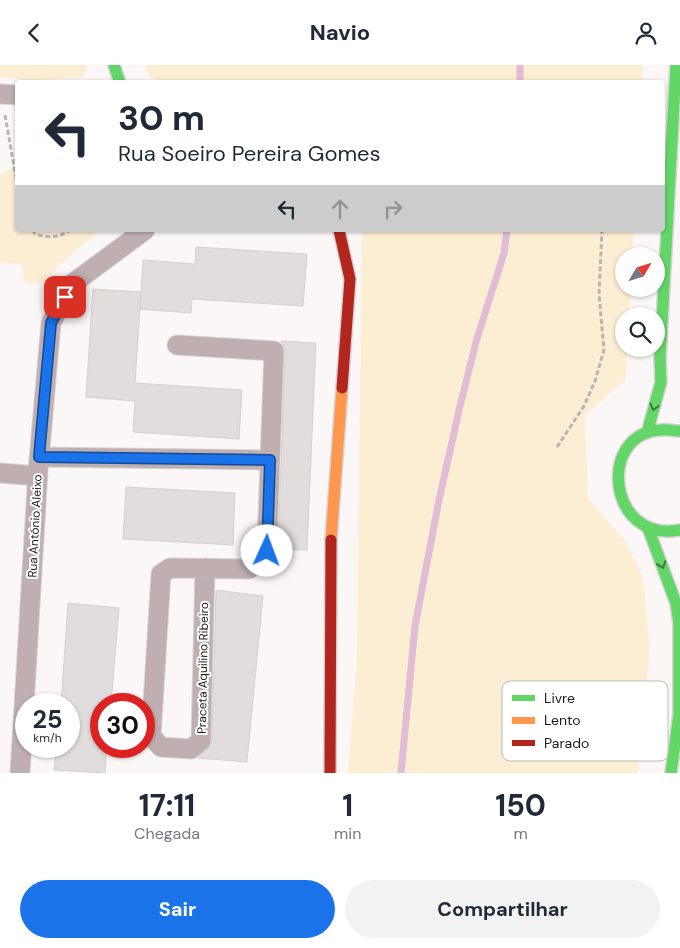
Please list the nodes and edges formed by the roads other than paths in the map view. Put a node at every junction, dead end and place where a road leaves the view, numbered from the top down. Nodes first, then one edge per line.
1 (114, 65) edge
2 (676, 65) edge
3 (120, 80) edge
4 (142, 232) edge
5 (339, 232) edge
6 (176, 345) dead end
7 (661, 382) junction
8 (668, 397) dead end
9 (680, 431) edge
10 (647, 433) junction
11 (270, 460) junction
12 (39, 467) junction
13 (0, 473) edge
14 (648, 528) junction
15 (680, 530) edge
16 (205, 569) junction
17 (680, 575) edge
18 (676, 603) junction
19 (20, 773) edge
20 (330, 773) edge
21 (671, 773) edge

1 - 3 street
2 - 7 street
4 - 12 street, Rua António Aleixo
5 - 20 street
6 - 11 street
7 - 8 street
7 -> 10 street
9 - 10 street
10 - 14 street
11 - 12 street
11 - 16 street
12 - 13 street
12 - 19 street, Rua António Aleixo
14 - 15 street
14 -> 18 street
16 - 16 street, Praceta Aquilino Ribeiro
17 - 18 street
18 - 21 street

